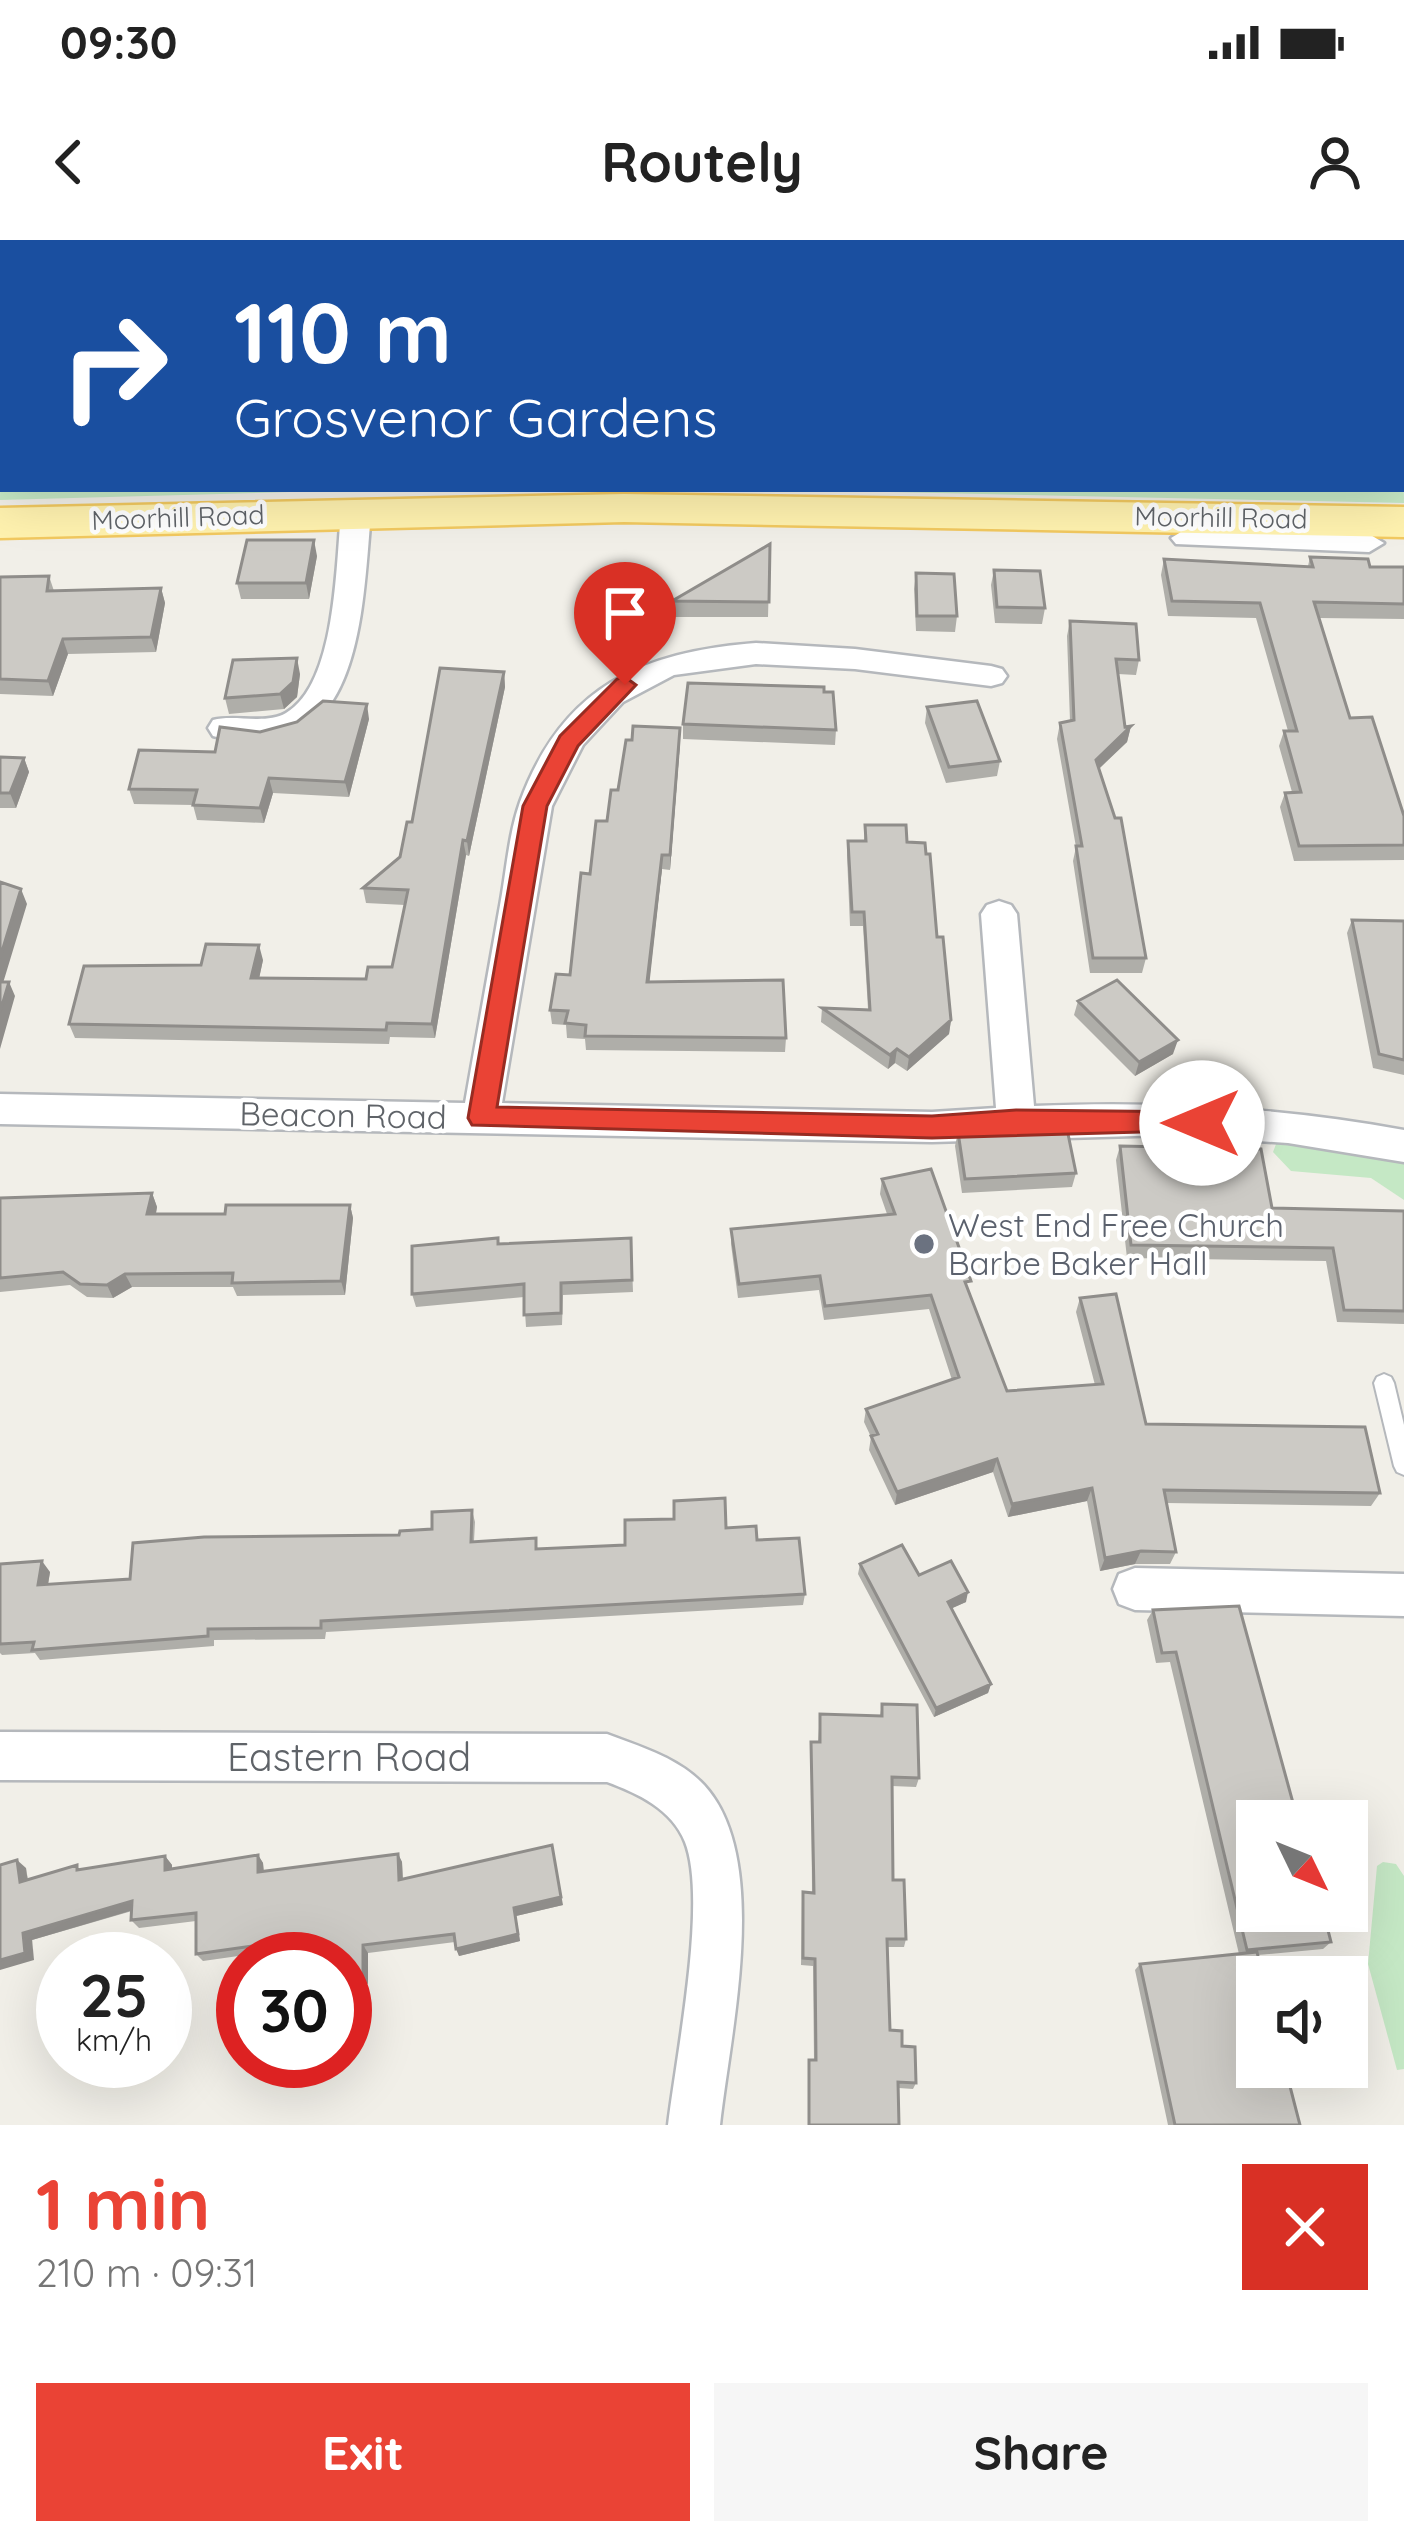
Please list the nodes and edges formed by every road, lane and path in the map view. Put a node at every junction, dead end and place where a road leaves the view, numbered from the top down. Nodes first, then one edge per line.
1 (356, 513) junction
2 (0, 523) edge
3 (1379, 528) edge
4 (1186, 538) dead end
5 (1404, 544) edge
6 (991, 678) dead end
7 (224, 728) edge
8 (1001, 914) dead end
9 (0, 1109) edge
10 (482, 1118) junction
11 (1016, 1121) junction
12 (1404, 1146) edge
13 (1384, 1383) dead end
14 (1404, 1466) edge
15 (1135, 1589) dead end
16 (1404, 1595) edge
17 (0, 1756) edge
18 (694, 2125) edge

1 - 2 main road, Moorhill Road
1 - 3 main road, Moorhill Road
1 - 7 street
3 - 4 street, Moorhill Road
3 - 5 street, Moorhill Road
6 - 10 street
8 - 11 street
9 - 10 street, Beacon Road
10 - 11 street, Beacon Road
11 - 12 street, Beacon Road
13 - 14 lane
15 - 16 street
17 - 18 street, Eastern Road

